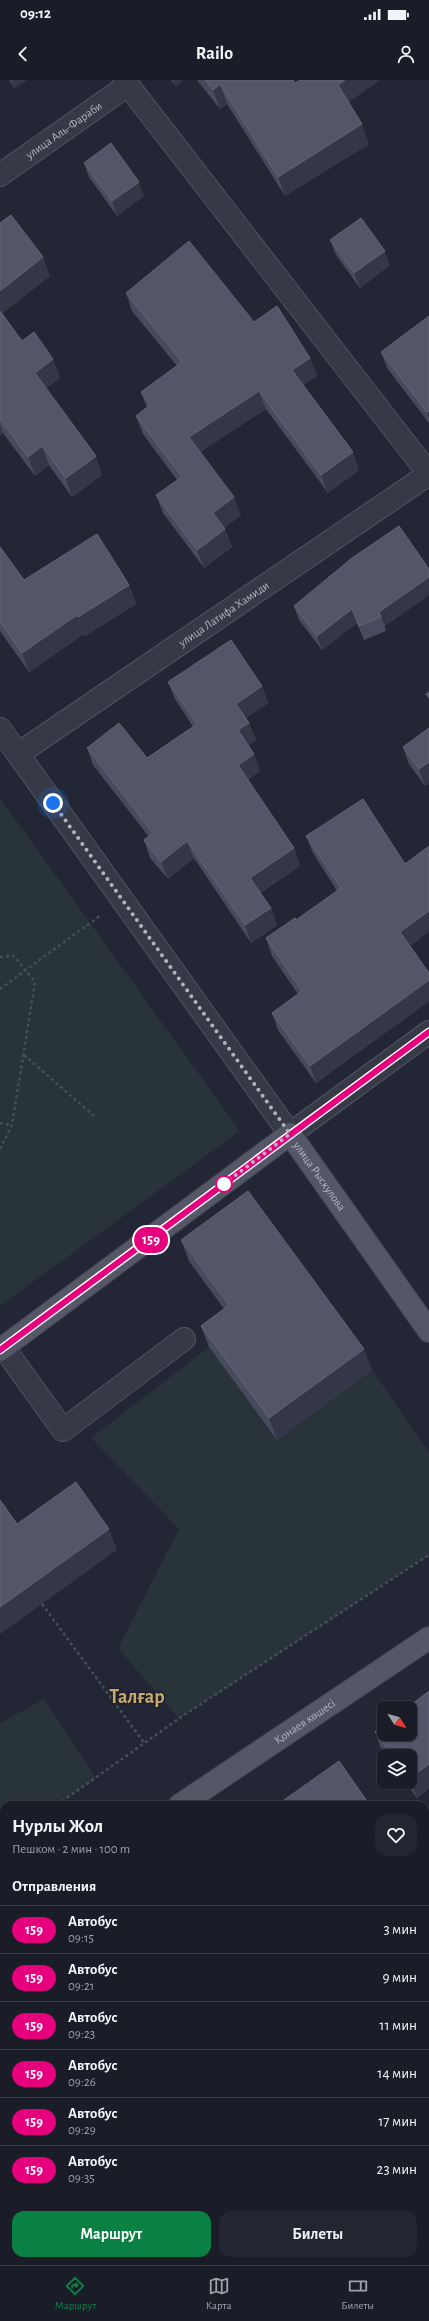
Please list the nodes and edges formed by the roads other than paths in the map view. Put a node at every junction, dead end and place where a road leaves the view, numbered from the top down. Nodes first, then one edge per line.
1 (126, 82) edge
2 (0, 175) edge
3 (429, 474) edge
4 (0, 729) edge
5 (18, 754) junction
6 (429, 1032) edge
7 (290, 1134) junction
8 (429, 1331) edge
9 (184, 1339) dead end
10 (2, 1349) edge
11 (429, 1638) edge
12 (186, 1801) edge

1 - 2 street, улица Аль-Фараби
1 - 3 street
3 - 5 street, улица Латифа Хамиди
4 - 5 street, улица Рыскулова
5 - 7 street, улица Рыскулова
6 - 7 street
7 - 8 main road, улица Рыскулова
7 - 10 main road
9 - 10 street
11 - 12 main road, Қонаев көшесі

